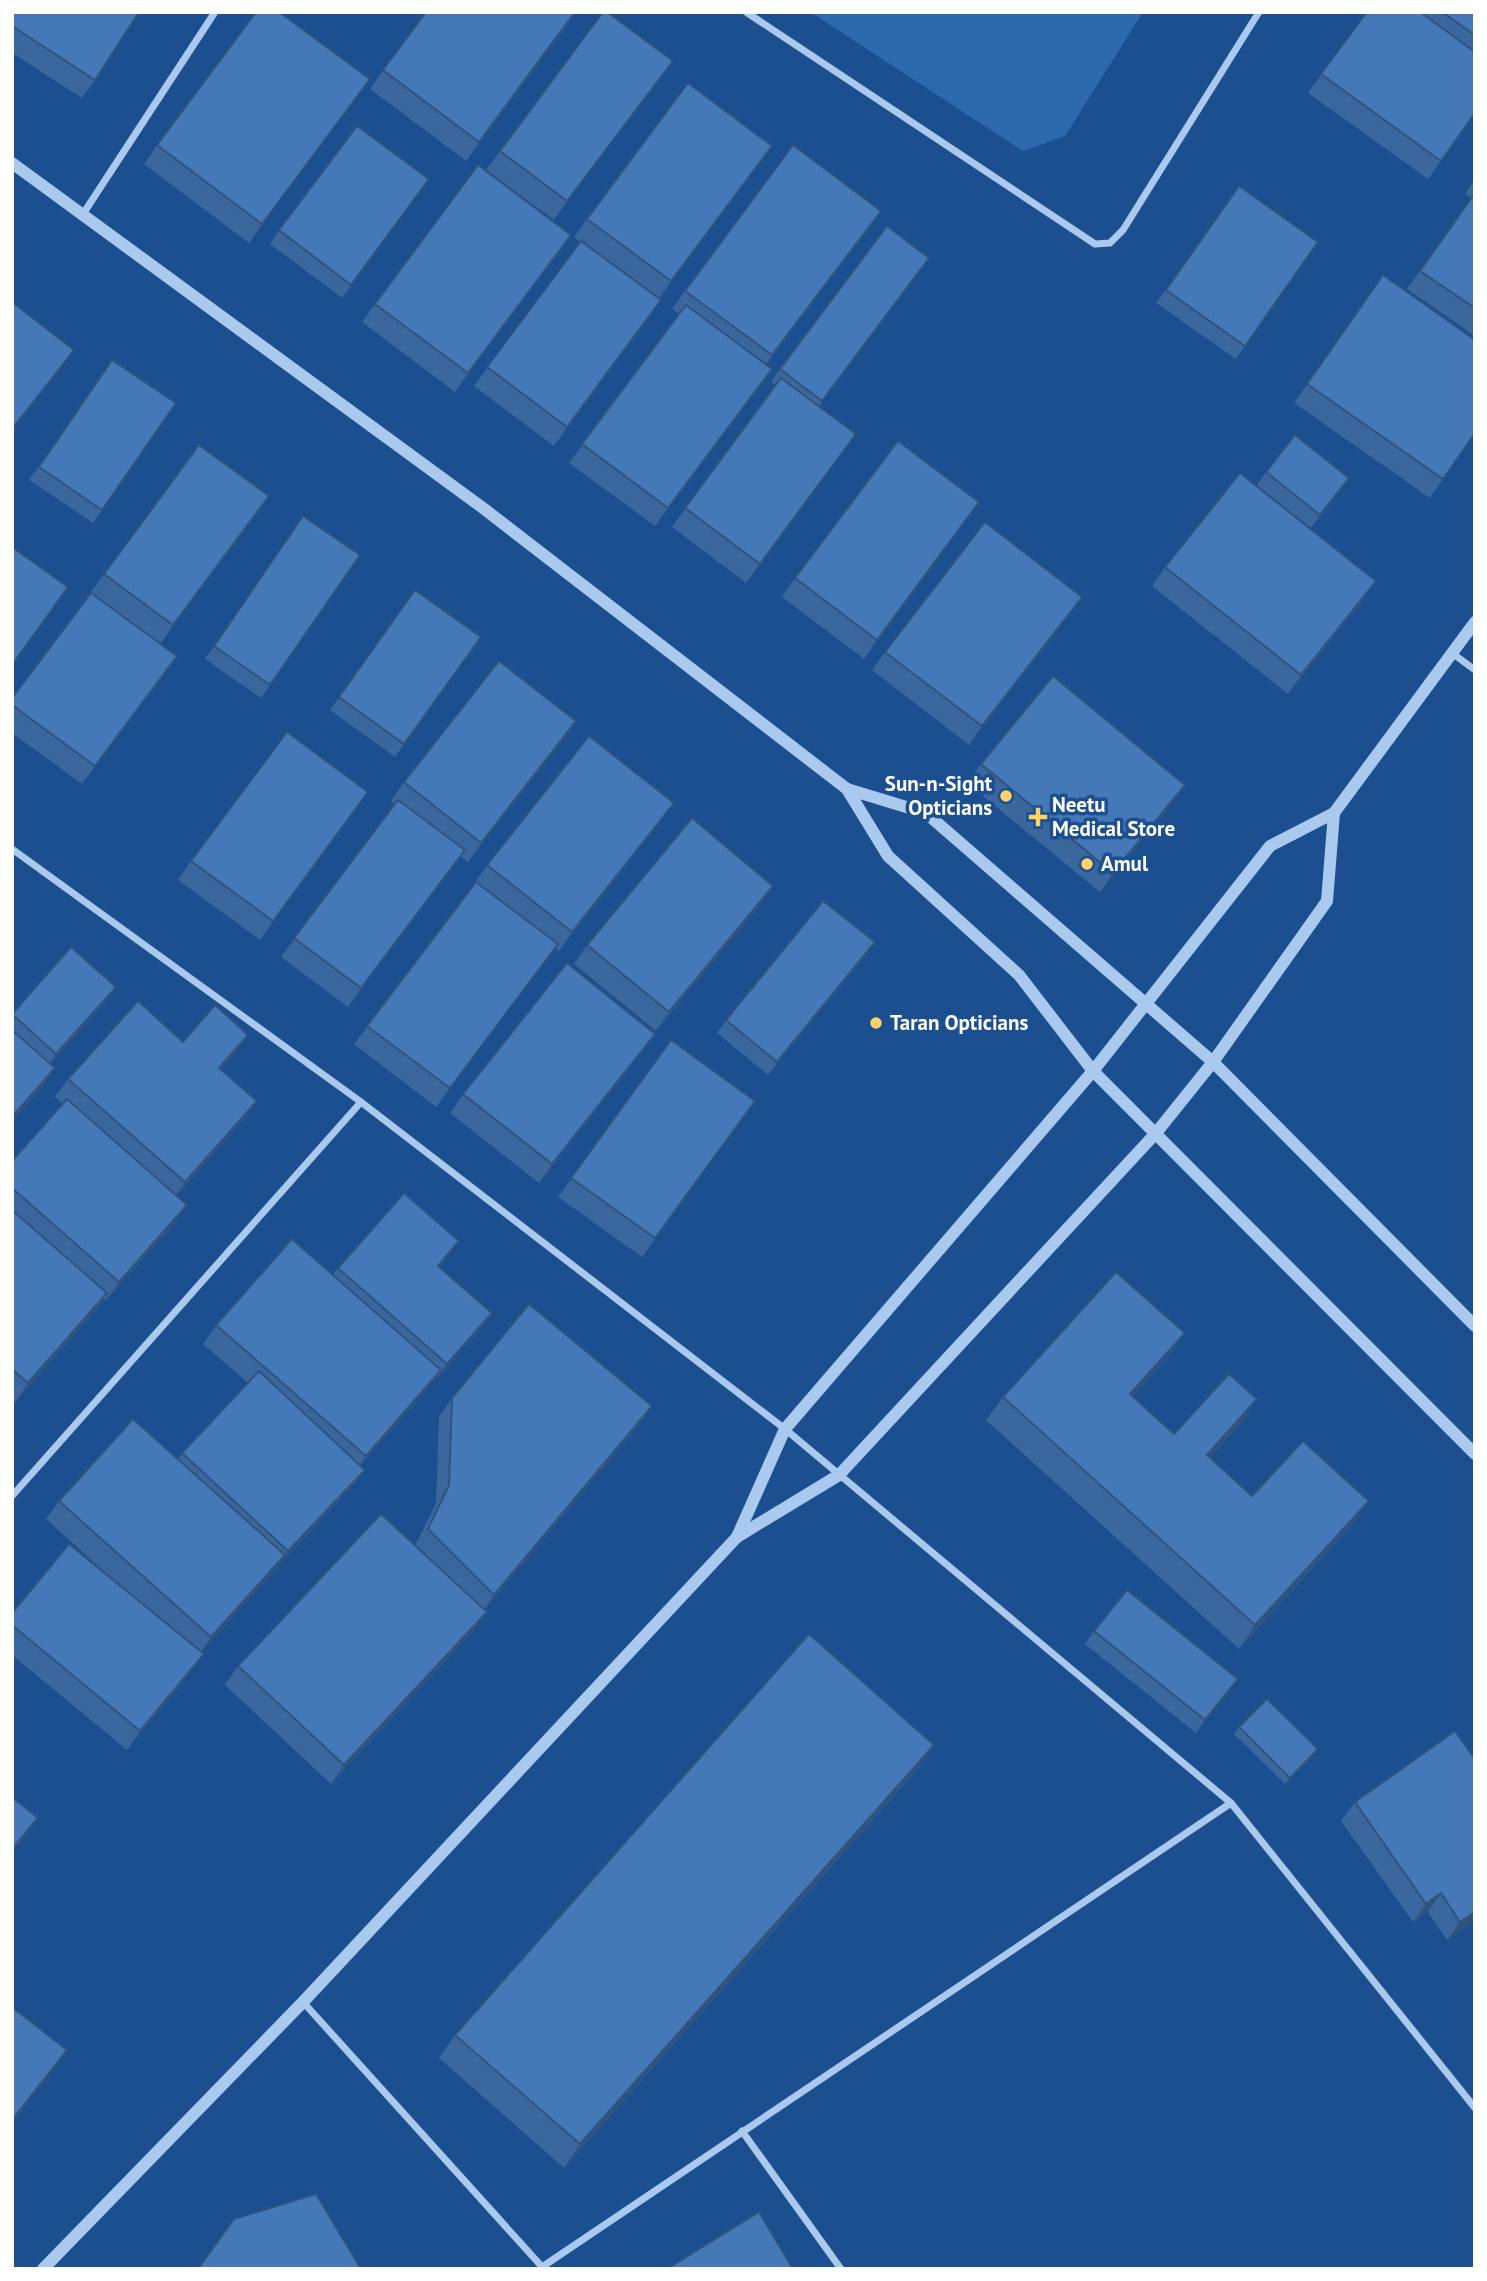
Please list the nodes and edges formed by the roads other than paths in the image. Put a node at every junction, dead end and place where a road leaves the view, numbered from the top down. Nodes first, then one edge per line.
1 (215, 12) edge
2 (746, 12) edge
3 (1259, 12) edge
4 (12, 163) edge
5 (83, 214) junction
6 (1475, 622) edge
7 (1452, 653) junction
8 (1475, 670) edge
9 (846, 789) junction
10 (1334, 813) junction
11 (12, 849) edge
12 (1145, 1005) junction
13 (1213, 1062) junction
14 (1093, 1070) junction
15 (360, 1102) junction
16 (1156, 1133) junction
17 (1475, 1326) edge
18 (785, 1429) junction
19 (1475, 1454) edge
20 (839, 1475) junction
21 (12, 1496) edge
22 (737, 1537) junction
23 (1231, 1803) junction
24 (303, 2002) junction
25 (1475, 2108) edge
26 (742, 2131) junction
27 (543, 2268) edge
28 (43, 2269) edge
29 (841, 2269) edge

1 - 5 street
2 - 3 street
4 - 5 street
5 - 9 street
6 - 7 street
7 - 8 street
7 - 10 street
9 - 12 street
9 - 14 street
10 - 12 street
10 - 13 street
11 - 15 street
12 - 13 street
12 - 14 street
13 - 16 street
13 - 17 street
14 - 16 street
14 - 18 street
15 - 18 street
15 - 21 street
16 - 19 street
16 - 20 street
18 - 20 street
18 - 22 street
20 - 22 street
20 - 23 street
22 - 24 street
23 - 25 street
23 - 26 street
24 - 27 street
24 - 28 street
26 - 27 street
26 - 29 street

